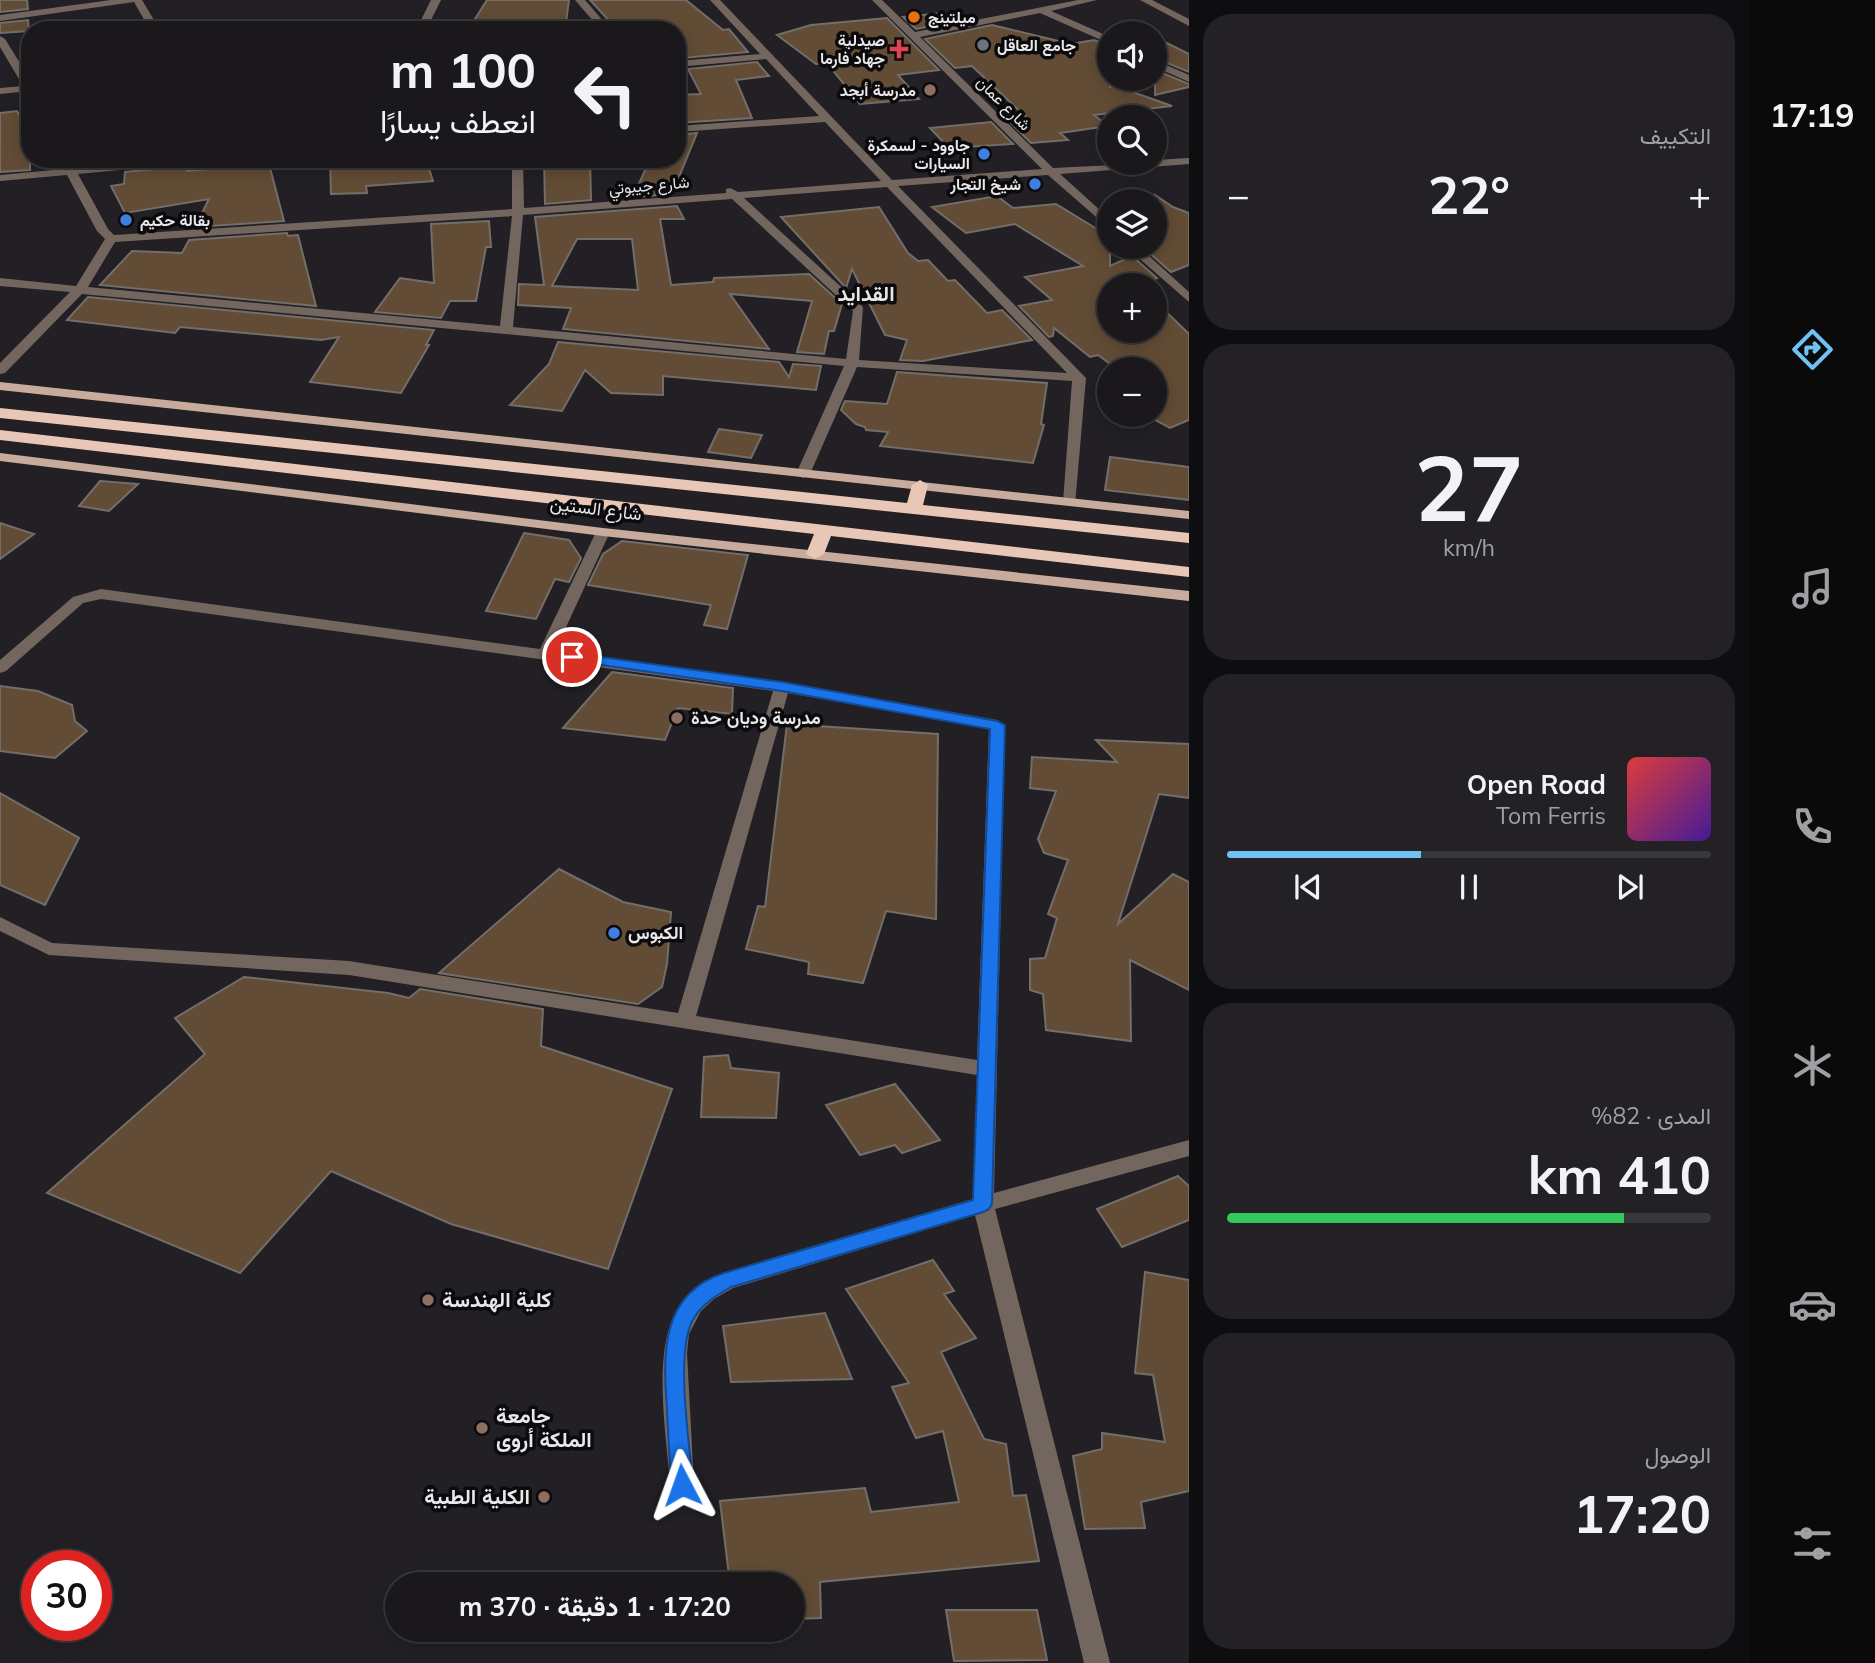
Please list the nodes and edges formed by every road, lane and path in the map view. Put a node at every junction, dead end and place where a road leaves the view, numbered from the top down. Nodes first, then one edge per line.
1 (135, 0) edge
2 (436, 0) edge
3 (580, 0) edge
4 (715, 0) edge
5 (877, 0) edge
6 (1093, 0) edge
7 (1145, 0) edge
8 (1041, 10) junction
9 (0, 18) edge
10 (149, 21) edge
11 (426, 21) edge
12 (598, 21) edge
13 (1189, 23) edge
14 (915, 35) junction
15 (1097, 35) edge
16 (0, 39) edge
17 (771, 56) junction
18 (686, 63) edge
19 (1167, 69) edge
20 (21, 73) edge
21 (1189, 79) edge
22 (21, 89) edge
23 (0, 91) edge
24 (828, 119) junction
25 (686, 128) edge
26 (1189, 149) edge
27 (1167, 151) edge
28 (1097, 157) edge
29 (1189, 161) edge
30 (1040, 162) junction
31 (68, 168) edge
32 (118, 168) edge
33 (517, 168) edge
34 (1050, 171) junction
35 (71, 173) junction
36 (0, 178) edge
37 (883, 178) junction
38 (729, 190) junction
39 (518, 206) junction
40 (1097, 214) edge
41 (107, 234) junction
42 (1148, 259) edge
43 (0, 282) edge
44 (1183, 286) edge
45 (80, 289) junction
46 (1189, 298) edge
47 (506, 329) junction
48 (852, 363) junction
49 (0, 370) edge
50 (1079, 378) junction
51 (0, 386) edge
52 (0, 413) edge
53 (0, 435) edge
54 (0, 457) edge
55 (803, 474) junction
56 (920, 485) junction
57 (1070, 502) junction
58 (914, 508) junction
59 (1189, 515) edge
60 (824, 530) junction
61 (603, 532) junction
62 (1189, 538) edge
63 (815, 554) junction
64 (1189, 572) edge
65 (1189, 596) edge
66 (546, 653) junction
67 (0, 668) edge
68 (782, 687) junction
69 (0, 923) edge
70 (685, 1021) junction
71 (986, 1069) junction
72 (1189, 1148) edge
73 (983, 1204) junction
74 (682, 1485) dead end
75 (1097, 1663) edge

1 - 9 street
1 - 10 street
2 - 11 street
3 - 12 street
4 - 17 street
5 - 14 street, شارع عمان
6 - 8 street
7 - 13 street
8 - 14 street
8 - 15 street
14 - 30 street, شارع عمان
16 - 20 street
17 - 18 street
17 - 24 street
19 - 21 street
22 - 23 street
24 - 25 street
24 - 37 street
26 - 27 street
28 - 30 street, شارع جيبوتي
29 - 34 street, شارع جيبوتي
30 - 34 street, شارع عمان
30 - 37 street, شارع جيبوتي
31 - 35 street
32 - 35 street
33 - 39 street
34 - 37 street, شارع جيبوتي
34 - 40 street, شارع عمان
35 - 36 street
35 - 41 street
37 - 38 street, شارع جيبوتي
37 - 50 street
38 - 39 street, شارع جيبوتي
38 - 48 street
39 - 41 street, شارع جيبوتي
39 - 47 street
41 - 45 street
42 - 44 street
43 - 45 street
44 - 46 street
45 - 47 street
45 - 49 street
47 - 48 street
48 - 50 street
48 - 55 street
50 - 57 street
51 - 55 main road
52 - 58 highway, شارع الستين
53 - 60 highway, شارع الستين
54 - 61 main road, شارع الستين
55 - 56 main road
56 - 57 main road
56 - 58 highway
57 - 59 main road
58 - 62 highway, شارع الستين
60 - 63 highway
60 - 64 highway, شارع الستين
61 - 63 main road, شارع الستين
61 - 66 street
63 - 65 main road, شارع الستين
66 - 67 street
66 - 68 street
68 - 70 street
68 - 71 street
69 - 70 street
70 - 71 street
71 - 73 street
72 - 73 street
73 - 74 street
73 - 75 street

